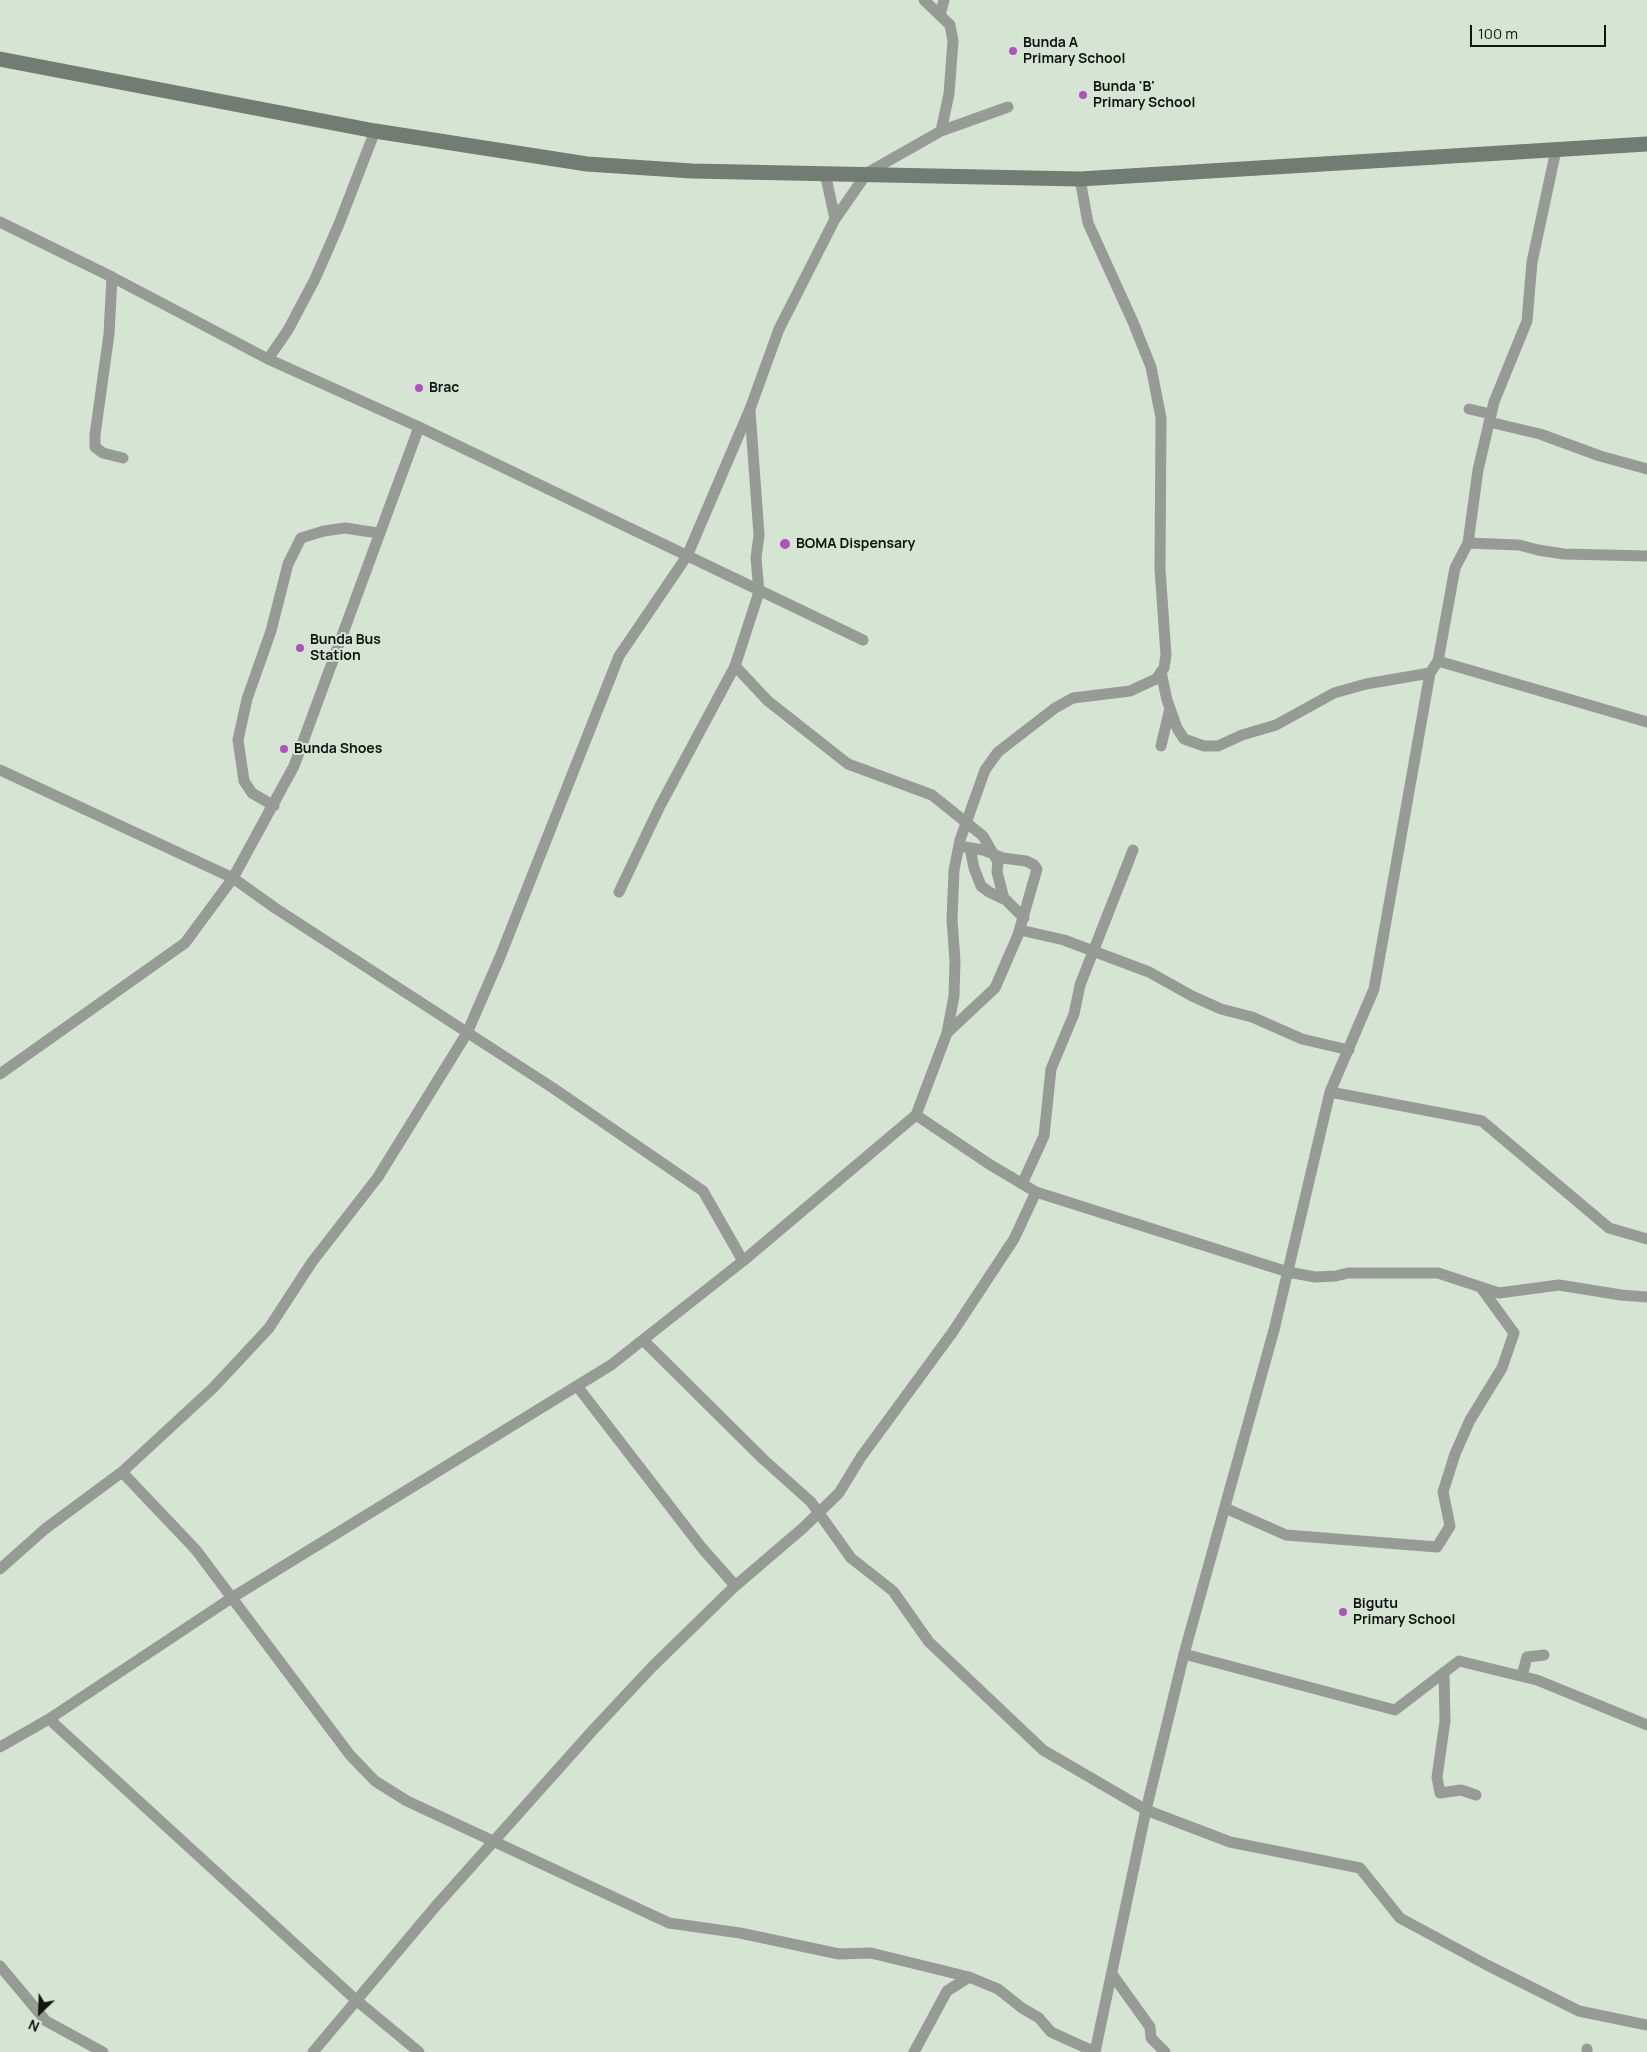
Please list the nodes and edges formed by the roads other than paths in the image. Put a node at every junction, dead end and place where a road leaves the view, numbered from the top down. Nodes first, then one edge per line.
1 (924, 0) edge
2 (944, 0) edge
3 (940, 15) junction
4 (0, 59) edge
5 (1008, 107) dead end
6 (374, 131) junction
7 (941, 131) junction
8 (1647, 144) edge
9 (1556, 150) junction
10 (825, 173) junction
11 (867, 173) junction
12 (1080, 179) junction
13 (836, 219) junction
14 (0, 222) edge
15 (112, 276) junction
16 (268, 359) junction
17 (750, 409) junction
18 (1469, 409) dead end
19 (1490, 418) junction
20 (419, 427) junction
21 (123, 458) dead end
22 (1647, 469) edge
23 (378, 533) junction
24 (1468, 543) junction
25 (687, 556) junction
26 (1647, 556) edge
27 (759, 592) junction
28 (863, 640) dead end
29 (1438, 661) junction
30 (735, 666) junction
31 (1161, 672) junction
32 (1430, 673) junction
33 (1170, 708) junction
34 (1647, 722) edge
35 (1162, 746) dead end
36 (0, 770) edge
37 (274, 806) junction
38 (966, 823) junction
39 (964, 847) junction
40 (1133, 850) dead end
41 (994, 855) junction
42 (233, 878) junction
43 (619, 892) dead end
44 (1004, 899) junction
45 (1024, 918) junction
46 (1020, 930) junction
47 (1094, 951) junction
48 (468, 1033) junction
49 (947, 1033) junction
50 (1349, 1050) junction
51 (0, 1074) edge
52 (1330, 1092) junction
53 (916, 1115) junction
54 (1022, 1184) junction
55 (1036, 1192) junction
56 (1647, 1239) edge
57 (743, 1261) junction
58 (1288, 1272) junction
59 (1482, 1289) junction
60 (1647, 1296) edge
61 (643, 1340) junction
62 (578, 1386) junction
63 (122, 1472) junction
64 (1225, 1508) junction
65 (818, 1513) junction
66 (0, 1569) edge
67 (734, 1587) junction
68 (233, 1597) junction
69 (1184, 1654) junction
70 (1544, 1655) dead end
71 (1444, 1672) junction
72 (1522, 1676) junction
73 (48, 1718) junction
74 (1647, 1725) edge
75 (0, 1747) edge
76 (1476, 1795) dead end
77 (1146, 1810) junction
78 (493, 1842) junction
79 (0, 1966) edge
80 (1112, 1974) junction
81 (970, 1976) junction
82 (356, 2000) junction
83 (1647, 2025) edge
84 (103, 2052) edge
85 (313, 2052) edge
86 (419, 2052) edge
87 (914, 2052) edge
88 (1095, 2052) edge
89 (1165, 2052) edge

1 - 3 street
2 - 3 street
3 - 7 street
4 - 6 main road
5 - 7 street
6 - 10 main road
6 - 16 street
7 - 11 street
8 - 9 main road
9 - 12 main road
9 - 19 street
10 - 11 main road
10 - 13 street
11 - 12 main road
11 - 13 street
12 - 31 street
13 - 17 street
14 - 15 street
15 - 16 street
15 - 21 street
16 - 20 street
17 - 25 street
17 - 27 street
18 - 19 street
19 - 22 street
19 - 24 street
20 - 23 street
20 - 25 street
23 - 37 street
23 - 37 street
24 - 26 street
24 - 29 street
25 - 27 street
25 - 48 street
27 - 28 street
27 - 30 street
29 - 32 street
29 - 34 street
30 - 38 street
30 - 43 street
31 - 33 street
31 - 38 street
32 - 33 street
32 - 50 street
33 - 35 street
36 - 42 street
37 - 42 street
38 - 39 street
38 - 41 street
39 - 41 street
39 - 44 street
39 - 49 street
40 - 47 street
41 - 44 street
41 - 45 street
42 - 48 street
42 - 51 street
44 - 45 street
45 - 46 street
46 - 47 street
46 - 49 street
47 - 50 street
47 - 54 street
48 - 57 street
48 - 63 street
49 - 53 street
50 - 52 street
52 - 56 street
52 - 58 street
53 - 54 street
53 - 57 street
54 - 55 street
55 - 58 street
55 - 65 street
57 - 61 street
58 - 59 street
58 - 64 street
59 - 60 street
59 - 64 street
61 - 62 street
61 - 65 street
62 - 67 street
62 - 68 street
63 - 66 street
63 - 68 street
64 - 69 street
65 - 67 street
65 - 77 street
67 - 78 street
68 - 73 street
68 - 78 street
69 - 71 street
69 - 77 street
70 - 72 street
71 - 72 street
71 - 76 street
72 - 74 street
73 - 75 street
73 - 82 street
77 - 80 street
77 - 83 street
78 - 81 street
78 - 82 street
79 - 84 street
80 - 88 street
80 - 89 street
81 - 87 street
81 - 88 street
82 - 85 street
82 - 86 street

